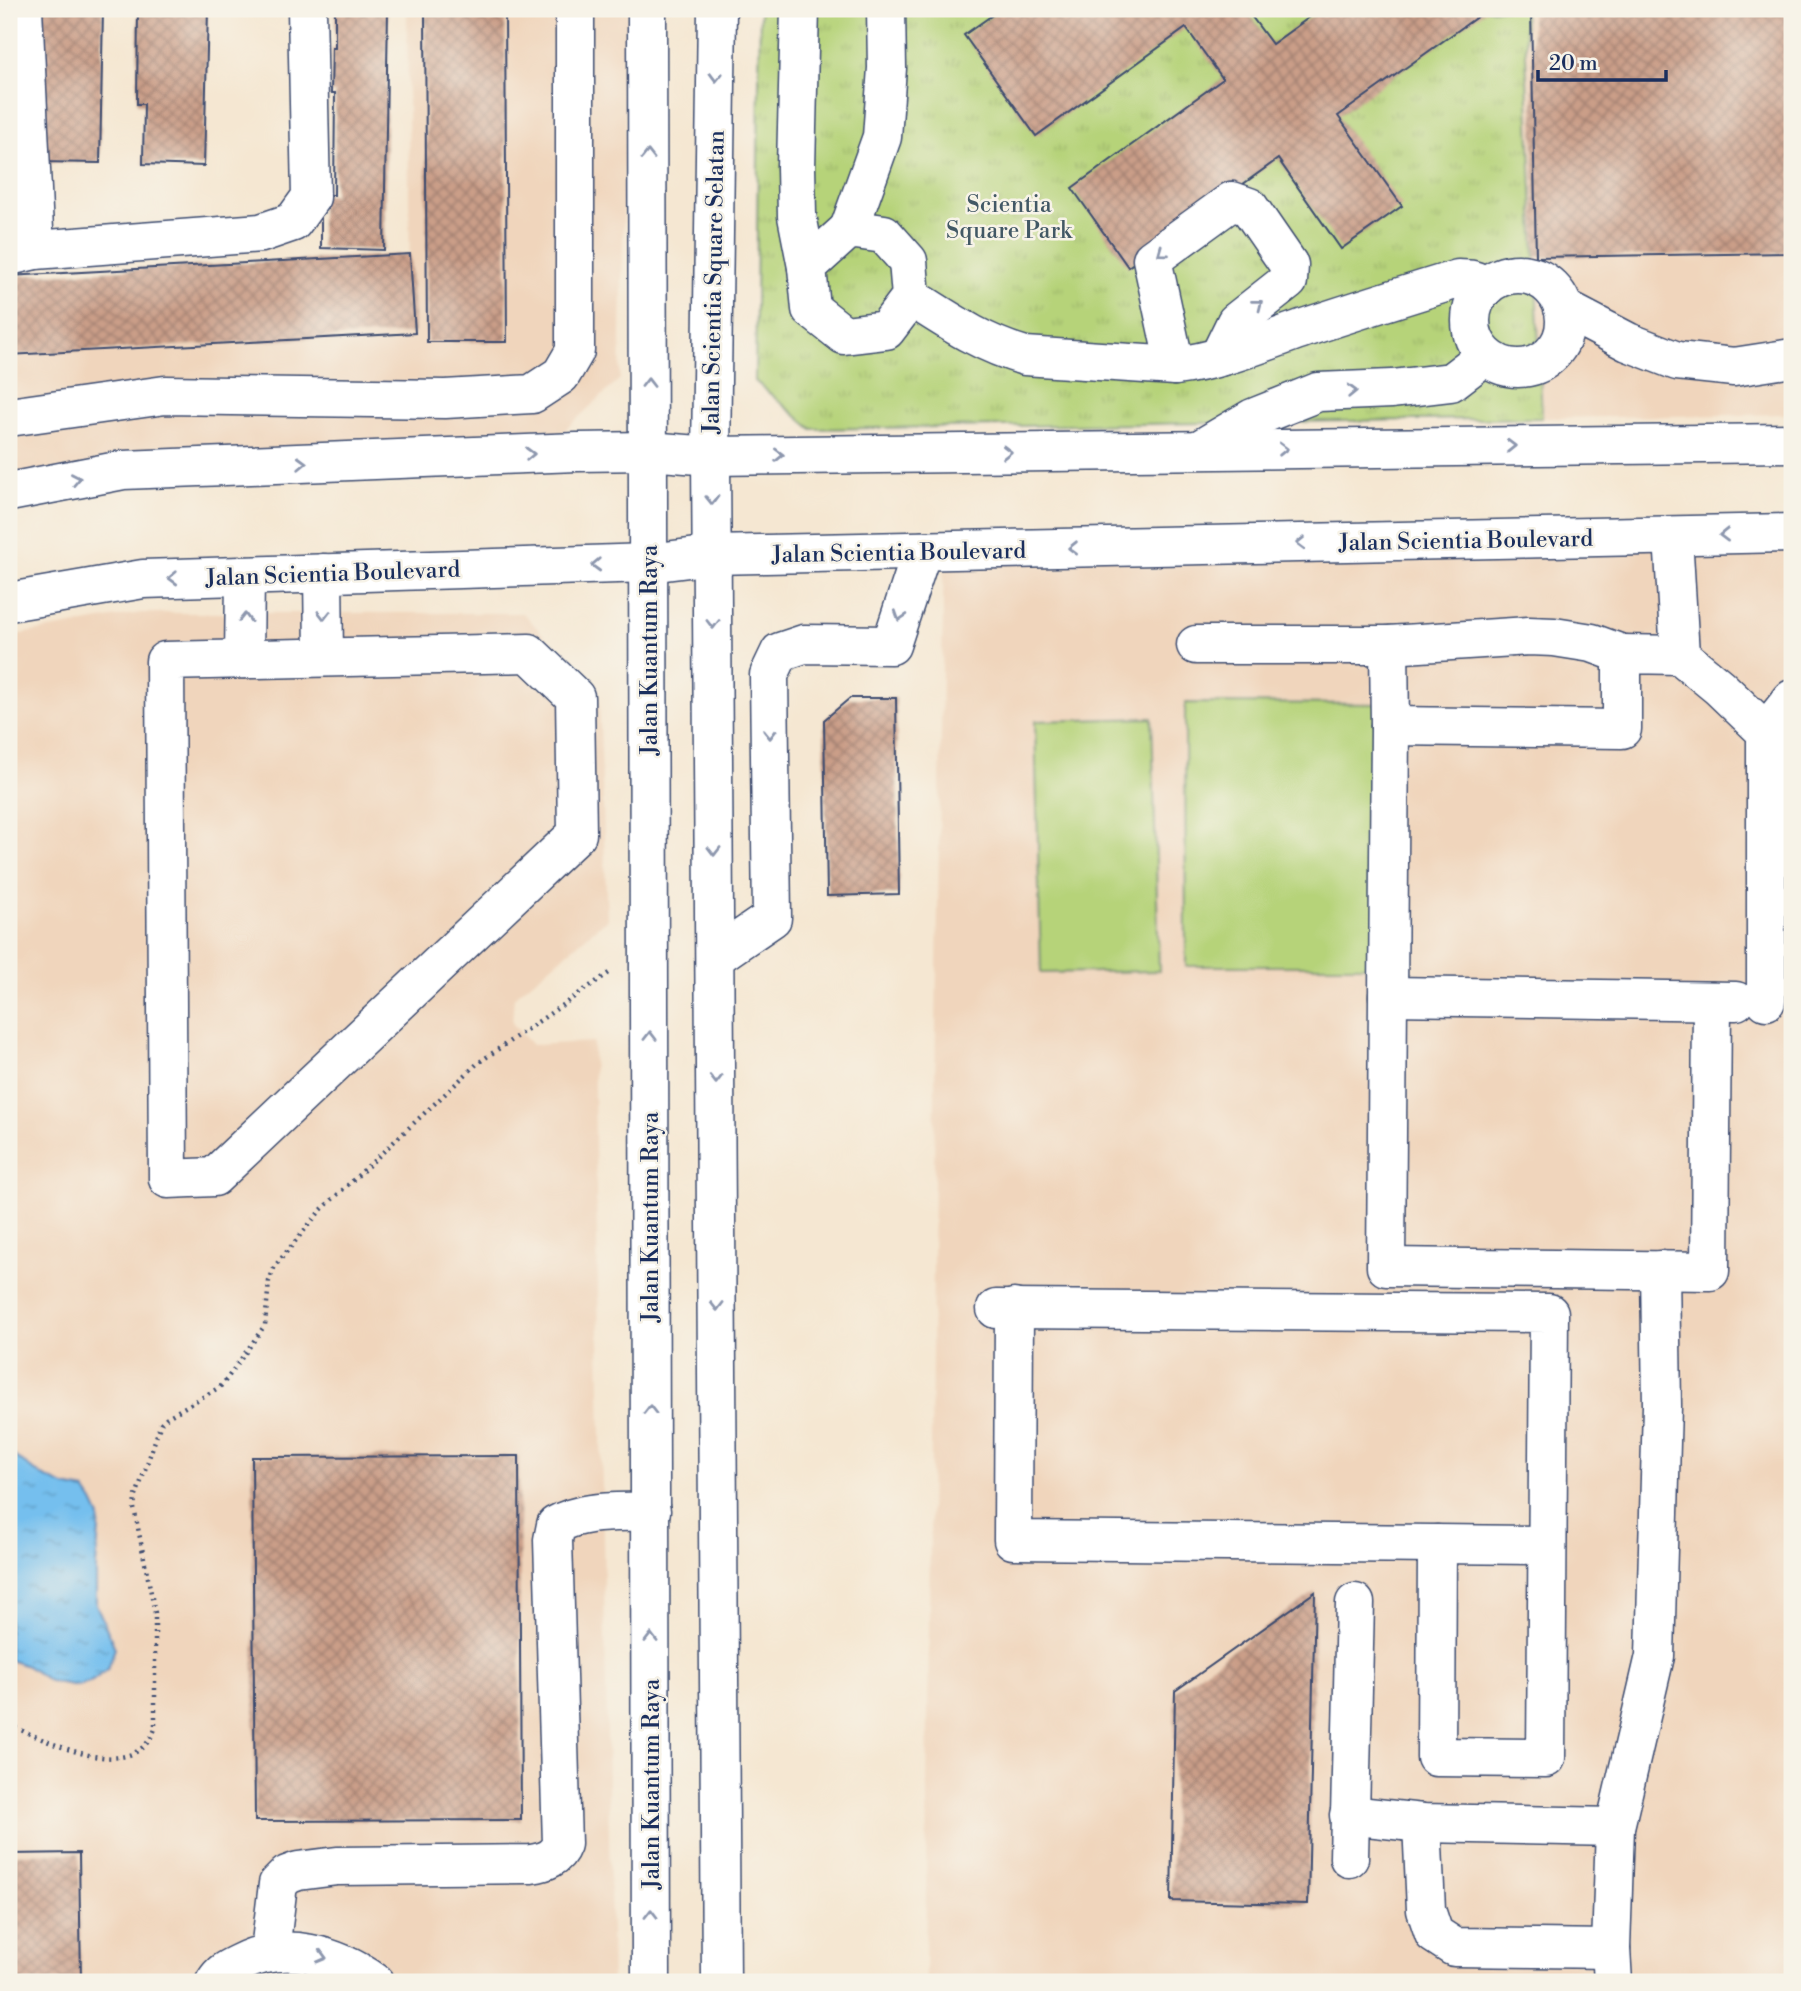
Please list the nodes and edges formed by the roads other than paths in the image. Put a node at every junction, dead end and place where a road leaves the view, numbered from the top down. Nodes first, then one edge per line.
1 (23, 9) edge
2 (307, 9) edge
3 (575, 9) edge
4 (648, 9) edge
5 (717, 9) edge
6 (800, 9) edge
7 (886, 9) edge
8 (849, 229) junction
9 (22, 253) edge
10 (807, 267) junction
11 (1485, 286) junction
12 (911, 297) junction
13 (1563, 308) junction
14 (1485, 356) junction
15 (1219, 357) junction
16 (1792, 358) edge
17 (1175, 366) junction
18 (9, 416) edge
19 (1792, 443) edge
20 (1200, 449) junction
21 (649, 451) junction
22 (711, 456) junction
23 (9, 492) edge
24 (1792, 533) edge
25 (1674, 536) junction
26 (922, 551) junction
27 (713, 555) junction
28 (649, 563) junction
29 (323, 573) junction
30 (245, 576) junction
31 (9, 602) edge
32 (1196, 645) dead end
33 (1389, 645) junction
34 (1622, 654) junction
35 (1680, 655) junction
36 (324, 657) junction
37 (244, 659) junction
38 (1792, 699) edge
39 (1390, 726) junction
40 (1766, 732) junction
41 (715, 957) junction
42 (1388, 996) junction
43 (1712, 1001) junction
44 (1779, 1001) edge
45 (1438, 1268) junction
46 (1660, 1270) junction
47 (1438, 1312) junction
48 (650, 1511) junction
49 (1437, 1544) junction
50 (1547, 1545) junction
51 (1355, 1603) dead end
52 (1349, 1815) junction
53 (1422, 1823) junction
54 (1615, 1827) junction
55 (1349, 1858) dead end
56 (270, 1951) junction
57 (1612, 1966) edge
58 (215, 1982) edge
59 (374, 1982) edge
60 (651, 1982) edge
61 (721, 1982) edge

1 - 9 street
2 - 9 street
3 - 18 street
21 -> 4 street
5 -> 22 street, Jalan Scientia Square Selatan
6 - 10 street
7 - 8 street
8 - 10 street
8 - 12 street
10 - 12 street
11 - 13 street
11 - 14 street
11 - 15 street
12 - 17 street
13 - 14 street
13 - 16 street
20 -> 14 street
15 - 17 street
15 -> 17 street
20 -> 19 street
22 -> 20 street
21 - 22 street
23 -> 21 street
21 - 28 street, Jalan Kuantum Raya
22 -> 27 street, Jalan Scientia Square Selatan
24 -> 25 street, Jalan Scientia Boulevard
25 -> 26 street, Jalan Scientia Boulevard
25 - 35 street
26 - 27 street, Jalan Scientia Boulevard
26 -> 41 street
27 - 28 street, Jalan Scientia Boulevard
27 -> 41 street
28 -> 29 street, Jalan Scientia Boulevard
48 -> 28 street, Jalan Kuantum Raya
29 - 30 street, Jalan Scientia Boulevard
29 -> 36 street
30 -> 31 street, Jalan Scientia Boulevard
37 -> 30 street
32 - 33 street
33 - 34 street
33 - 39 street
34 - 35 street
34 - 39 street
35 - 40 street
36 - 37 street
36 - 37 street
38 - 40 street
39 - 42 street
40 - 44 street
41 -> 61 street
42 - 43 street
42 - 45 street
43 - 44 street
43 - 46 street
45 - 46 street
45 - 47 street
46 - 54 street
47 - 49 street
47 - 50 street
48 - 56 street
60 -> 48 street, Jalan Kuantum Raya
49 - 50 street
49 - 50 street
51 - 52 street
52 - 53 street
52 - 55 street
53 - 54 street
53 - 57 street
54 - 57 street
56 - 58 street
56 -> 59 street

